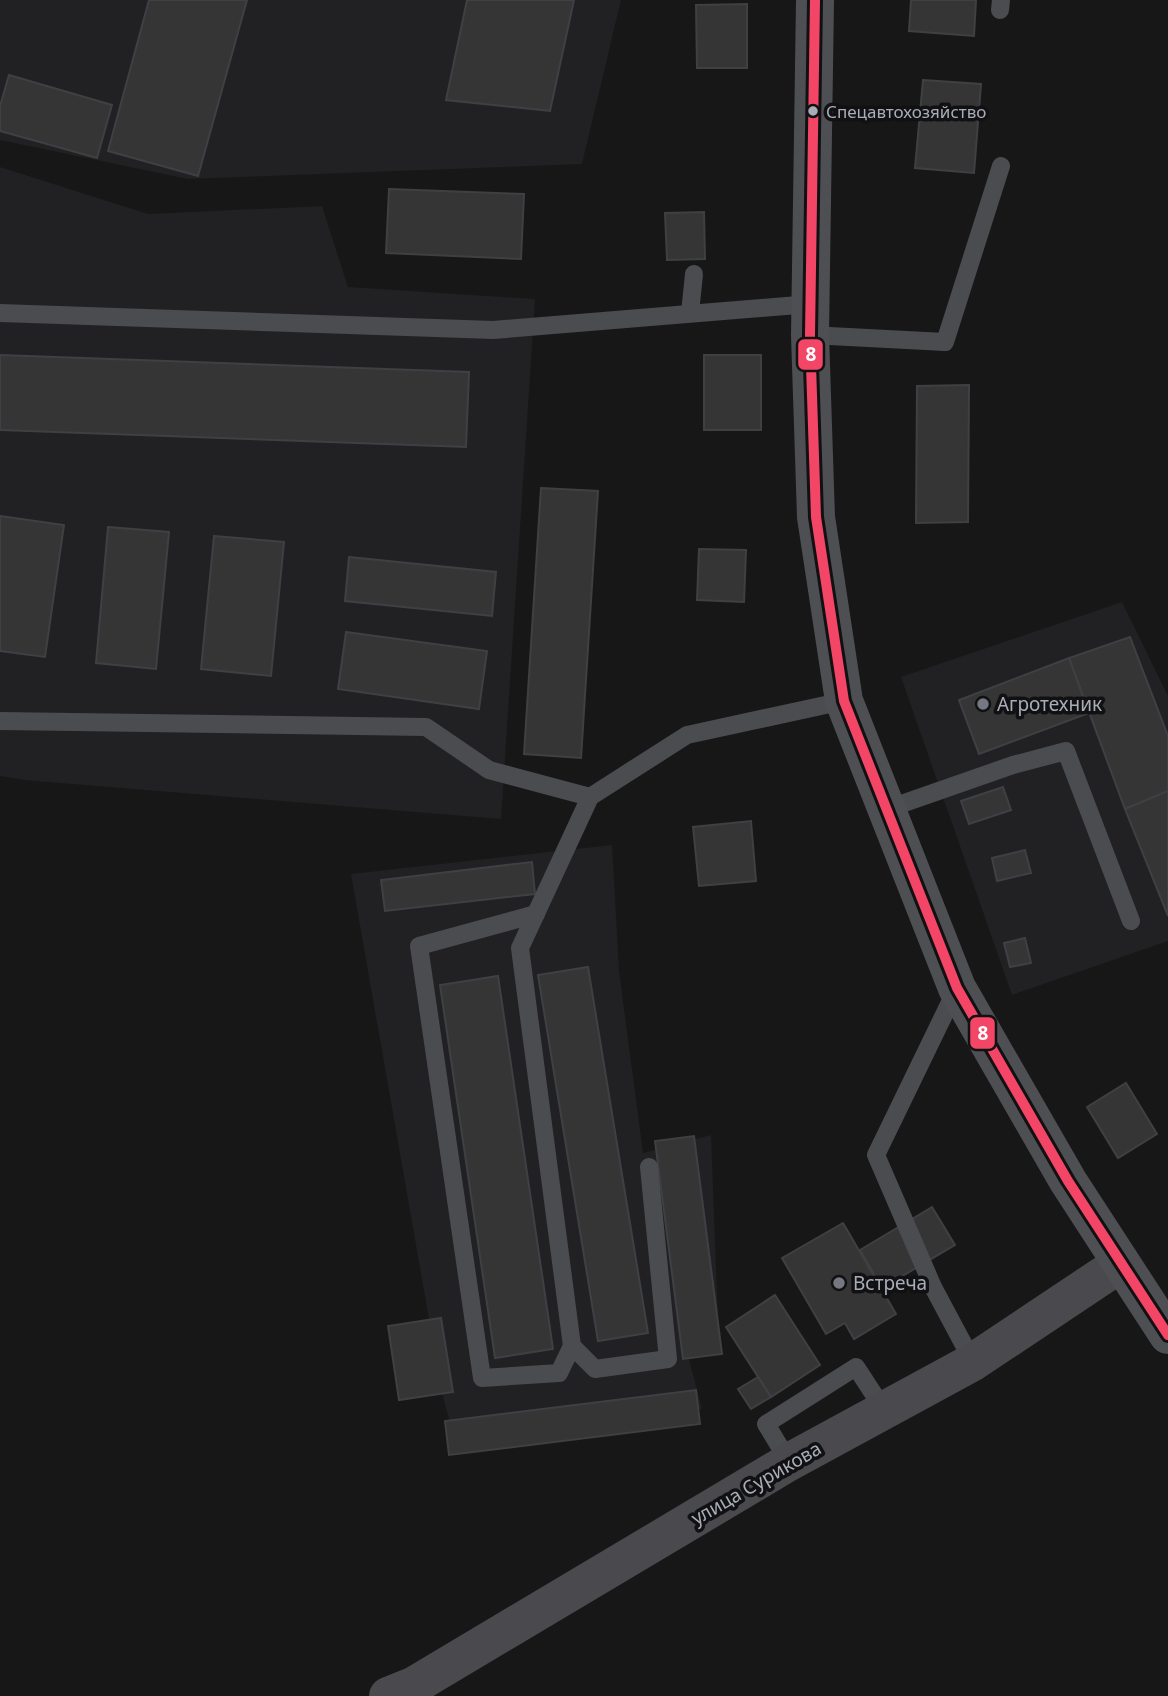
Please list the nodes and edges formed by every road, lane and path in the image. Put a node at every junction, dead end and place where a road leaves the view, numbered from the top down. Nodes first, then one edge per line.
1 (815, 0) edge
2 (1001, 166) dead end
3 (694, 274) dead end
4 (0, 313) edge
5 (690, 313) junction
6 (810, 319) junction
7 (845, 701) junction
8 (0, 721) edge
9 (590, 797) junction
10 (887, 809) junction
11 (536, 914) junction
12 (1132, 921) dead end
13 (957, 988) junction
14 (649, 1167) dead end
15 (1120, 1264) junction
16 (1168, 1335) edge
17 (572, 1346) junction
18 (973, 1362) junction
19 (884, 1410) junction
20 (789, 1462) junction
21 (388, 1696) edge

1 - 6 main road
2 - 6 lane
3 - 5 lane
4 - 5 lane
5 - 6 lane
6 - 7 main road
7 - 9 lane
7 - 10 main road
8 - 9 lane
9 - 11 lane
10 - 12 lane
10 - 13 main road
11 - 17 lane
11 - 17 lane
13 - 15 main road
13 - 18 lane
14 - 17 lane
15 - 16 main road
15 - 18 main road, улица Сурикова
18 - 19 main road, улица Сурикова
19 - 20 main road, улица Сурикова
19 - 20 lane
20 - 21 main road, улица Сурикова

